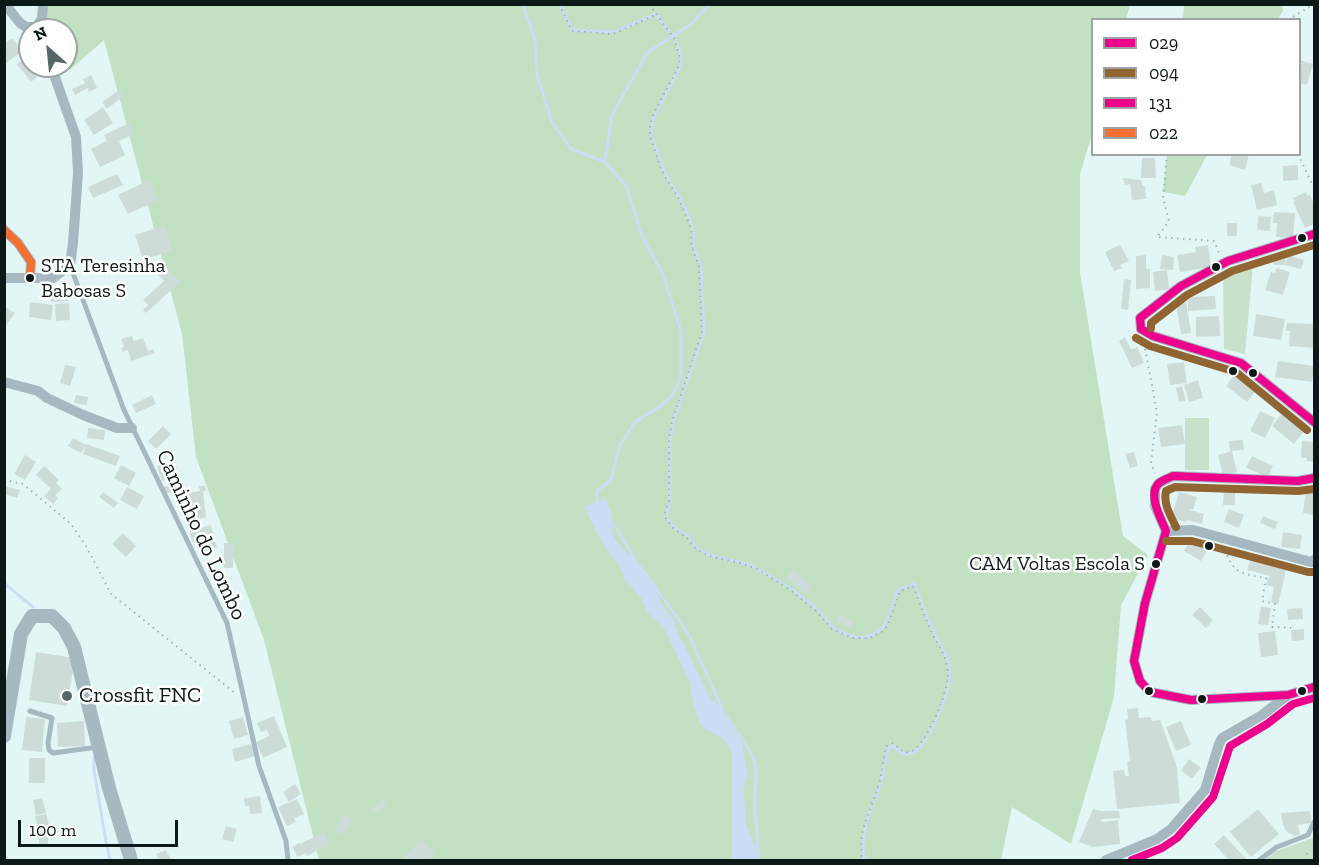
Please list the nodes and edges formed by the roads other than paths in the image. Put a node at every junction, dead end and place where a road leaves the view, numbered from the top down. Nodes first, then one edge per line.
1 (5, 4) edge
2 (18, 20) edge
3 (55, 78) edge
4 (4, 230) edge
5 (1314, 234) edge
6 (70, 265) junction
7 (4, 278) edge
8 (30, 278) junction
9 (4, 382) edge
10 (1314, 422) edge
11 (132, 428) junction
12 (1314, 478) edge
13 (1166, 531) junction
14 (1314, 560) edge
15 (1314, 687) edge
16 (1288, 695) junction
17 (30, 711) dead end
18 (4, 736) edge
19 (100, 747) junction
20 (1314, 822) edge
21 (131, 861) edge
22 (288, 861) edge
23 (1106, 861) edge
24 (1259, 861) edge

1 - 2 street
3 - 6 street
4 - 8 street
5 - 10 street
6 - 8 street
6 - 11 lane, Caminho do Lombo
7 - 8 street
9 - 11 street
11 - 22 lane, Caminho do Lombo
12 - 13 street
13 - 14 street
13 - 16 street
15 - 16 street
16 - 23 street
17 - 19 lane
18 - 19 street
19 - 21 street
20 - 24 lane

